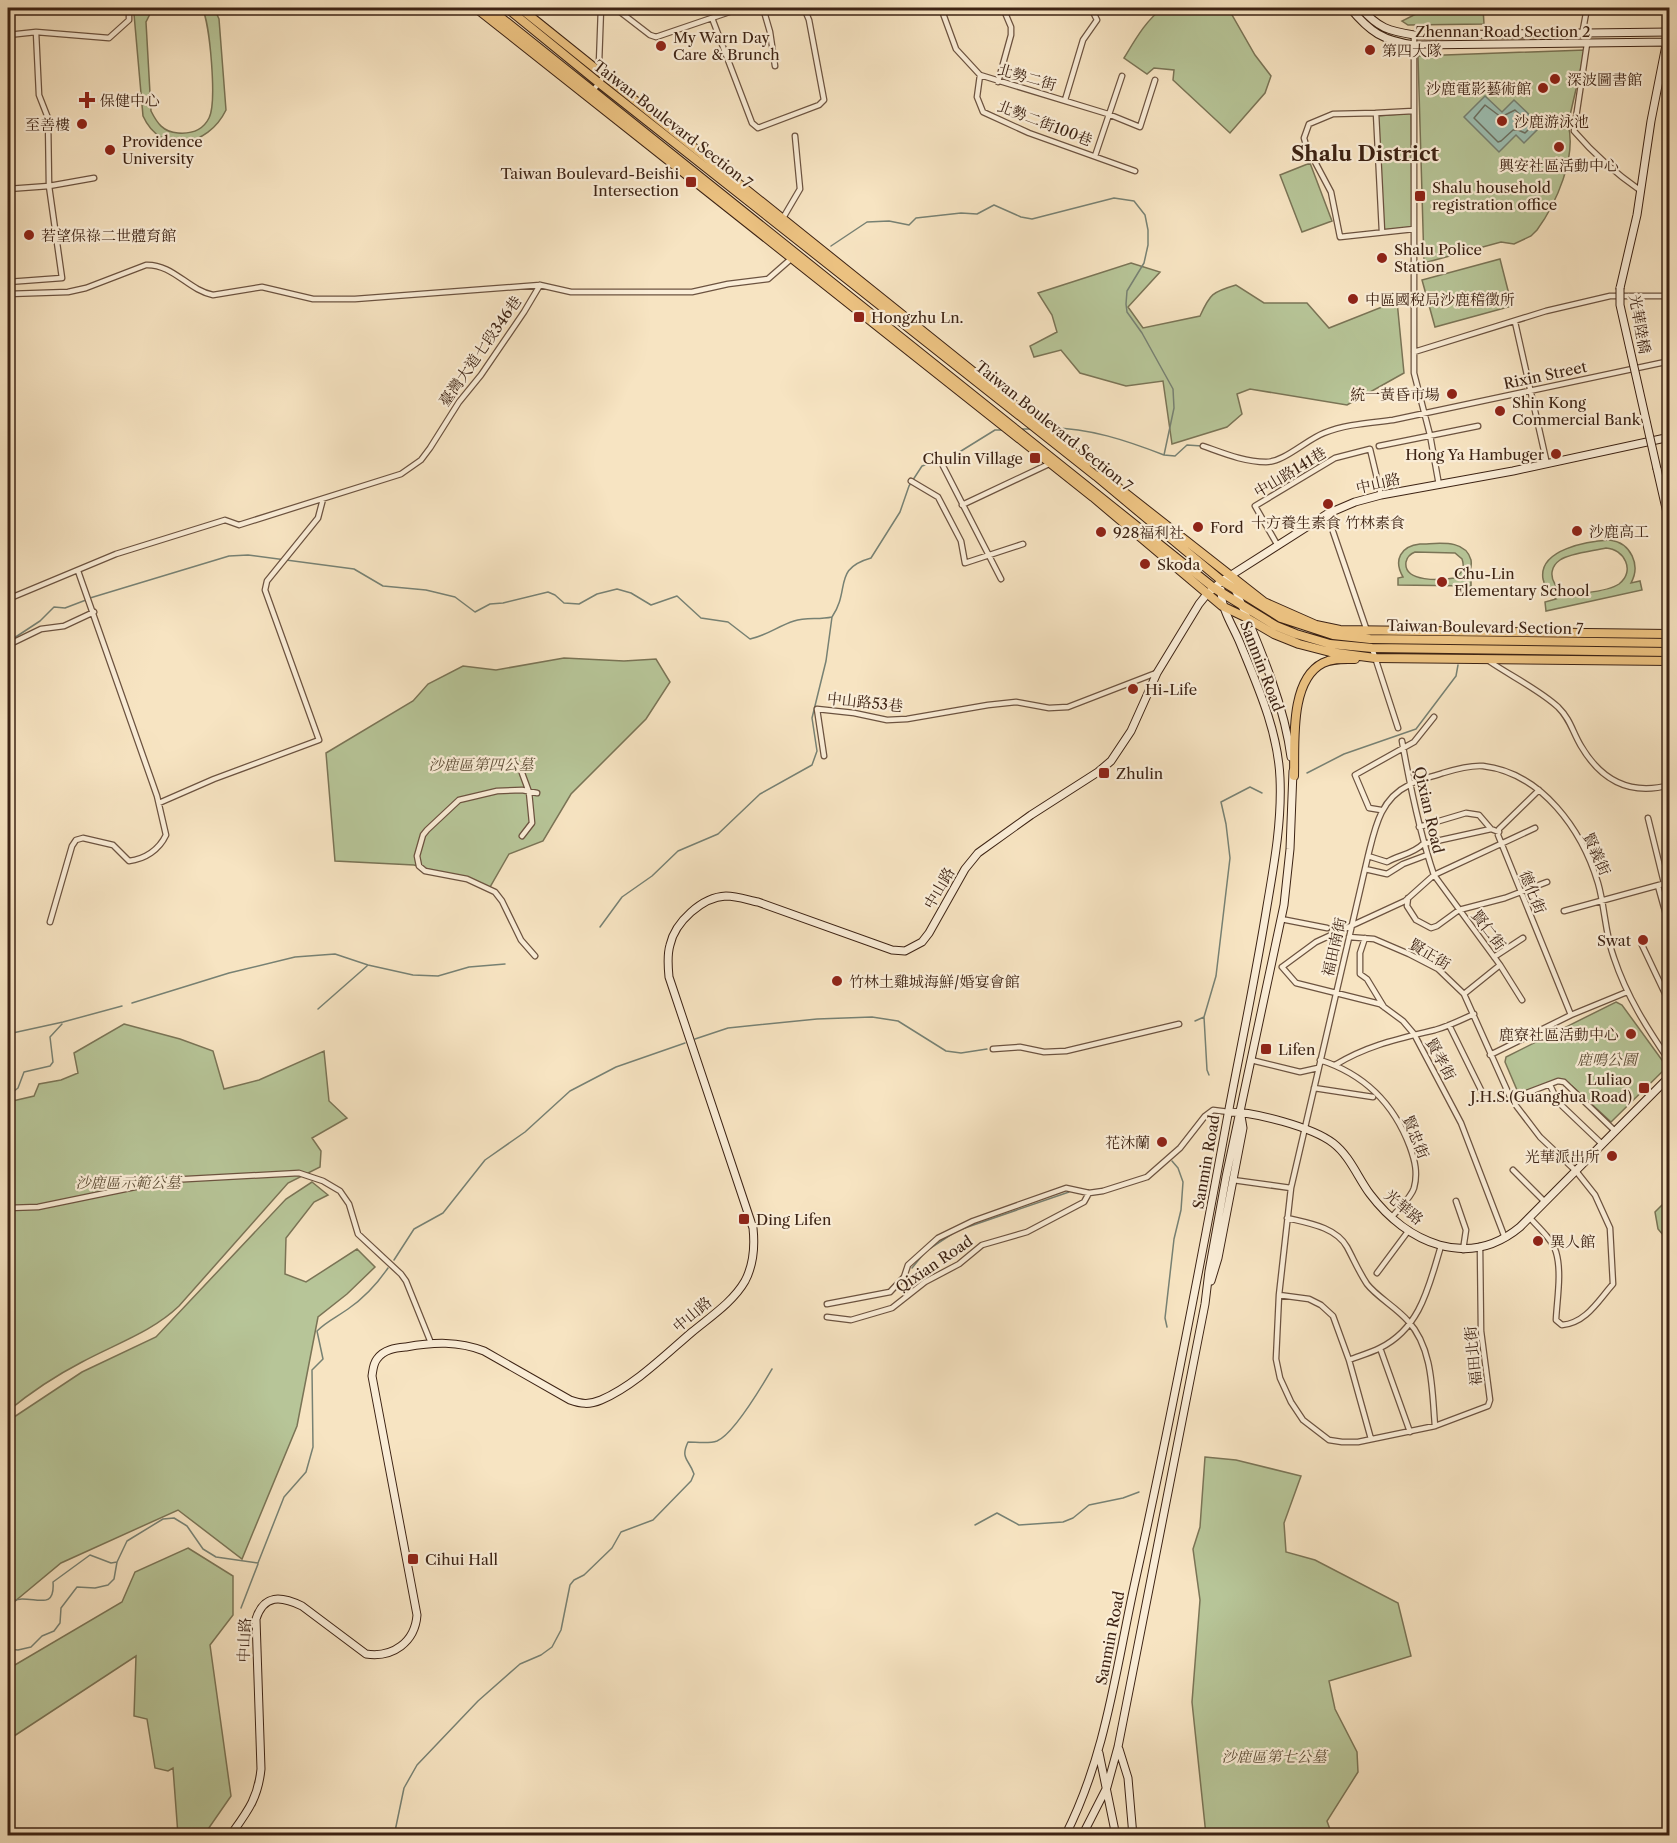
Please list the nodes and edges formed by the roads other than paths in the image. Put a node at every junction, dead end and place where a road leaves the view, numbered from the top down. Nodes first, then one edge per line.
1 (129, 8) edge
2 (476, 8) edge
3 (489, 8) edge
4 (507, 8) edge
5 (520, 8) edge
6 (602, 8) edge
7 (615, 8) edge
8 (737, 8) edge
9 (763, 8) edge
10 (804, 8) edge
11 (940, 8) edge
12 (1003, 8) edge
13 (1090, 8) edge
14 (1350, 8) edge
15 (1361, 8) edge
16 (1587, 8) edge
17 (712, 18) junction
18 (1669, 31) edge
19 (36, 32) junction
20 (8, 35) edge
21 (1582, 35) junction
22 (1414, 36) junction
23 (1668, 42) edge
24 (1587, 44) junction
25 (1415, 45) junction
26 (775, 66) dead end
27 (980, 75) junction
28 (1122, 76) dead end
29 (601, 79) junction
30 (1155, 80) dead end
31 (998, 82) junction
32 (590, 94) junction
33 (1065, 100) junction
34 (1413, 111) junction
35 (1376, 113) junction
36 (1108, 114) junction
37 (795, 136) dead end
38 (1095, 156) junction
39 (1135, 171) dead end
40 (94, 178) dead end
41 (49, 186) junction
42 (8, 189) edge
43 (1641, 190) junction
44 (783, 218) junction
45 (1414, 229) junction
46 (1382, 232) junction
47 (792, 258) junction
48 (8, 282) edge
49 (540, 285) junction
50 (8, 294) edge
51 (1670, 296) edge
52 (1515, 322) junction
53 (1414, 352) junction
54 (1670, 361) edge
55 (1531, 391) junction
56 (1425, 412) junction
57 (1478, 426) dead end
58 (1024, 434) junction
59 (1430, 435) junction
60 (1670, 437) edge
61 (1203, 446) dead end
62 (1379, 446) dead end
63 (1049, 464) junction
64 (1547, 464) junction
65 (943, 466) dead end
66 (911, 481) dead end
67 (1439, 485) junction
68 (1381, 495) junction
69 (1093, 497) junction
70 (323, 499) junction
71 (962, 505) junction
72 (1327, 514) junction
73 (1670, 526) edge
74 (1023, 544) dead end
75 (1278, 546) junction
76 (988, 554) junction
77 (78, 571) junction
78 (1230, 577) junction
79 (1001, 579) dead end
80 (1222, 581) junction
81 (1217, 590) junction
82 (1236, 591) junction
83 (1207, 594) junction
84 (8, 598) edge
85 (1241, 604) junction
86 (1222, 606) junction
87 (94, 612) junction
88 (1245, 617) junction
89 (1367, 630) junction
90 (1670, 634) edge
91 (1370, 639) junction
92 (1670, 643) edge
93 (8, 645) edge
94 (1372, 648) junction
95 (1670, 652) edge
96 (1375, 657) junction
97 (1487, 659) junction
98 (1670, 661) edge
99 (1156, 673) junction
100 (1434, 717) dead end
101 (1398, 728) dead end
102 (1402, 741) dead end
103 (1403, 748) junction
104 (824, 756) dead end
105 (522, 773) dead end
106 (1294, 776) junction
107 (1409, 784) junction
108 (1670, 785) edge
109 (1539, 790) junction
110 (529, 792) junction
111 (537, 793) dead end
112 (159, 803) junction
113 (1381, 810) junction
114 (1278, 814) junction
115 (1292, 814) junction
116 (1647, 818) dead end
117 (1419, 827) junction
118 (1534, 828) dead end
119 (1491, 829) junction
120 (1499, 832) junction
121 (522, 836) dead end
122 (1501, 843) junction
123 (1423, 844) junction
124 (1427, 855) junction
125 (1368, 856) junction
126 (1365, 869) junction
127 (1434, 875) junction
128 (1547, 882) dead end
129 (1664, 883) edge
130 (1520, 892) junction
131 (1408, 898) junction
132 (1602, 900) junction
133 (1459, 910) junction
134 (1564, 911) dead end
135 (1281, 919) junction
136 (50, 922) dead end
137 (1352, 926) junction
138 (1327, 928) dead end
139 (1670, 929) edge
140 (1349, 937) junction
141 (1365, 938) junction
142 (1523, 938) dead end
143 (1642, 945) dead end
144 (535, 956) dead end
145 (1494, 957) junction
146 (1258, 963) junction
147 (1271, 964) junction
148 (1500, 965) junction
149 (1282, 967) junction
150 (1627, 992) junction
151 (1336, 993) junction
152 (1464, 994) junction
153 (1522, 1000) dead end
154 (1670, 1005) edge
155 (1385, 1007) junction
156 (1474, 1014) junction
157 (1571, 1015) junction
158 (1179, 1024) dead end
159 (1449, 1025) junction
160 (1414, 1034) junction
161 (993, 1049) dead end
162 (1490, 1055) junction
163 (1251, 1060) junction
164 (1320, 1060) junction
165 (1670, 1062) edge
166 (1335, 1065) junction
167 (1318, 1068) junction
168 (1670, 1076) edge
169 (1550, 1085) junction
170 (1314, 1088) junction
171 (1482, 1092) dead end
172 (1373, 1097) dead end
173 (1511, 1099) junction
174 (1229, 1112) junction
175 (1240, 1112) junction
176 (1304, 1128) junction
177 (1615, 1131) junction
178 (1602, 1144) junction
179 (1513, 1170) dead end
180 (1576, 1171) junction
181 (1233, 1180) junction
182 (1291, 1188) junction
183 (1089, 1193) junction
184 (1456, 1201) dead end
185 (1545, 1202) junction
186 (8, 1208) edge
187 (1392, 1217) junction
188 (1529, 1217) junction
189 (1287, 1218) junction
190 (1409, 1230) junction
191 (1505, 1238) junction
192 (1441, 1246) junction
193 (1480, 1246) junction
194 (1463, 1250) junction
195 (1377, 1273) dead end
196 (1279, 1296) junction
197 (827, 1304) dead end
198 (1205, 1304) junction
199 (826, 1317) dead end
200 (1411, 1323) junction
201 (431, 1343) junction
202 (1380, 1348) junction
203 (1349, 1360) junction
204 (1176, 1383) junction
205 (1189, 1385) junction
206 (1435, 1426) junction
207 (1410, 1432) junction
208 (1371, 1439) junction
209 (1118, 1747) junction
210 (1099, 1751) junction
211 (1107, 1786) junction
212 (230, 1836) edge
213 (1065, 1836) edge
214 (1082, 1836) edge
215 (1116, 1836) edge
216 (1133, 1836) edge

1 - 19 street
2 - 32 main road, Taiwan Boulevard Section 7
3 - 32 main road, Taiwan Boulevard Section 7
4 - 29 main road, Taiwan Boulevard Section 7
5 - 29 main road, Taiwan Boulevard Section 7
6 - 29 street
7 - 17 street
8 - 17 street
9 - 26 street
10 - 17 street
11 - 27 street, 北勢二街
12 - 31 street
13 - 33 street
14 - 25 street, Zhennan Road Section 2
15 - 22 street, Zhennan Road Section 2
16 - 21 street
18 - 21 street, Zhennan Road Section 2
18 - 23 street, 光華陸橋
19 - 20 street
19 - 41 street
21 - 22 street, Zhennan Road Section 2
22 - 25 street
23 - 24 street, Zhennan Road Section 2
23 - 43 street, 光華陸橋
24 - 25 street, Zhennan Road Section 2
24 - 43 street
25 - 34 street
27 - 31 street, 北勢二街
27 - 38 street, 北勢二街100巷
28 - 36 street
29 - 32 street
29 - 44 main road, Taiwan Boulevard Section 7
29 - 80 main road, Taiwan Boulevard Section 7
30 - 36 street, 北勢二街
31 - 33 street, 北勢二街
32 - 47 main road, Taiwan Boulevard Section 7
32 - 58 main road, Taiwan Boulevard Section 7
33 - 36 street, 北勢二街
34 - 35 street
34 - 45 street
35 - 46 street
35 - 46 street
36 - 38 street
37 - 44 street
38 - 39 street, 北勢二街100巷
40 - 41 street
41 - 42 street
41 - 48 street
43 - 73 street, 光華陸橋, bridge
44 - 78 main road, Taiwan Boulevard Section 7
45 - 46 street
45 - 53 street
47 - 49 street
47 - 63 main road, Taiwan Boulevard Section 7
49 - 50 street, 臺灣大道七段346巷
49 - 70 street, 臺灣大道七段346巷
51 - 52 street
52 - 53 street
52 - 55 street
53 - 56 street
54 - 55 street, Rixin Street
55 - 56 street, Rixin Street
55 - 64 street
56 - 59 street
56 - 61 street, Rixin Street
57 - 59 street
58 - 69 main road, Taiwan Boulevard Section 7
58 - 81 main road, Taiwan Boulevard Section 7
59 - 62 street
59 - 67 street
60 - 64 street, 中山路
63 - 69 main road, Taiwan Boulevard Section 7
63 - 71 street
64 - 67 street, 中山路
65 - 71 street
66 - 76 street
67 - 68 street, 中山路
68 - 72 street, 中山路
68 - 75 street, 中山路141巷
69 - 83 main road, Taiwan Boulevard Section 7
70 - 77 street, 臺灣大道七段346巷
70 - 112 street
71 - 76 street
72 - 75 street, 中山路
72 - 89 street
74 - 76 street
75 - 78 street, 中山路
76 - 79 street
77 - 84 street, 臺灣大道七段346巷
77 - 87 street
78 - 80 street, 中山路
78 - 82 street, Sanmin Road
78 - 89 main road, Taiwan Boulevard Section 7
80 - 81 street, 中山路
80 - 82 main road, Taiwan Boulevard Section 7
81 - 83 street, 中山路
81 - 85 main road, Taiwan Boulevard Section 7
81 - 86 street, Sanmin Road
82 - 85 street, Sanmin Road
82 - 91 main road, Taiwan Boulevard Section 7
83 - 86 main road, Taiwan Boulevard Section 7
83 - 99 street, 中山路
85 - 88 street, Sanmin Road
85 - 94 main road, Taiwan Boulevard Section 7
86 - 88 main road, Taiwan Boulevard Section 7
86 - 114 street, Sanmin Road
87 - 93 street
87 - 112 street
88 - 96 main road, Taiwan Boulevard Section 7
88 - 106 street, Sanmin Road
89 - 90 main road, Taiwan Boulevard Section 7
89 - 91 street
91 - 92 main road, Taiwan Boulevard Section 7
91 - 94 street
94 - 95 main road, Taiwan Boulevard Section 7
94 - 96 street
96 - 97 main road, Taiwan Boulevard Section 7
96 - 101 street
96 - 106 main road
97 - 98 main road, Taiwan Boulevard Section 7
97 - 108 street
99 - 104 street, 中山路53巷
99 - 201 street, 中山路
100 - 103 street
102 - 103 street, Qixian Road
103 - 107 street, Qixian Road
103 - 113 street
105 - 110 street
106 - 115 street, Sanmin Road
107 - 109 street, 賢義街
107 - 113 street
107 - 117 street, Qixian Road
109 - 120 street
109 - 132 street, 賢義街
110 - 111 street
110 - 121 street
110 - 144 street
112 - 136 street
113 - 125 street, 福田南街
114 - 115 street
114 - 146 street, Sanmin Road
115 - 135 street, Sanmin Road
116 - 129 street
117 - 119 street
117 - 123 street, Qixian Road
118 - 122 street
119 - 120 street
119 - 123 street
120 - 122 street, 德化街
122 - 127 street
122 - 130 street, 德化街
123 - 124 street, Qixian Road
123 - 125 street
124 - 126 street
124 - 127 street, Qixian Road
125 - 126 street, 福田南街
126 - 137 street, 福田南街
127 - 131 street, Qixian Road
127 - 133 street, 賢仁街
128 - 130 street
129 - 132 street
129 - 139 street
130 - 133 street
130 - 157 street, 德化街
131 - 133 street
131 - 137 street, Qixian Road
132 - 134 street
132 - 150 street, 賢義街
133 - 145 street, 賢仁街
135 - 138 street
135 - 147 street, Sanmin Road
137 - 140 street, 福田南街
137 - 149 street, Qixian Road
140 - 141 street, 賢正街
140 - 151 street, 福田南街
141 - 152 street, 賢正街
141 - 155 street
142 - 145 street
143 - 154 street
145 - 148 street, 賢仁街
146 - 147 street
146 - 174 street, Sanmin Road
147 - 149 street
147 - 163 street, Sanmin Road
148 - 152 street
148 - 153 street, 賢仁街
149 - 151 street, 賢孝街
150 - 157 street
150 - 165 street, 賢義街
151 - 155 street, 賢孝街
151 - 164 street, 福田南街
152 - 156 street, 賢正街
155 - 160 street, 賢孝街
156 - 159 street
156 - 162 street, 賢正街
157 - 162 street
158 - 161 street
159 - 160 street
159 - 171 street
160 - 166 street
160 - 191 street, 賢孝街
162 - 173 street, 賢正街
163 - 167 street
163 - 175 street, Sanmin Road
164 - 166 street, 賢忠街
164 - 167 street, 福田南街
166 - 187 street, 賢忠街
167 - 170 street, 福田南街
168 - 177 street, 光華路
169 - 173 street
169 - 177 street
169 - 178 street
170 - 172 street
170 - 176 street, 福田南街
173 - 180 street, 賢正街
174 - 175 street, 光華路
174 - 183 street, Qixian Road
174 - 204 street, Sanmin Road
175 - 176 street, 光華路
175 - 181 street, Sanmin Road
175 - 198 street, Sanmin Road
176 - 182 street, 福田北街
176 - 187 street, 光華路
177 - 178 street, 光華路
178 - 180 street, 光華路
179 - 185 street
180 - 185 street, 光華路
180 - 188 street, 賢正街
181 - 182 street
181 - 198 street, Sanmin Road
182 - 189 street, 福田北街
183 - 197 street
183 - 199 street, Qixian Road
184 - 194 street
185 - 188 street, 光華路
186 - 201 street
187 - 190 street, 光華路
188 - 191 street, 光華路
189 - 196 street, 福田北街
189 - 200 street
190 - 192 street, 光華路
190 - 195 street
191 - 193 street, 光華路
192 - 194 street, 光華路
192 - 200 street
193 - 194 street, 光華路
193 - 206 street, 福田北街
196 - 203 street
196 - 208 street, 福田北街
198 - 205 street, Sanmin Road
200 - 202 street
200 - 206 street
201 - 212 street, 中山路
202 - 203 street
202 - 207 street
203 - 208 street
204 - 205 street
204 - 210 street, Sanmin Road
205 - 209 street, Sanmin Road
206 - 207 street, 福田北街
207 - 208 street, 福田北街
209 - 211 street, Sanmin Road
209 - 216 street, Sanmin Road
210 - 211 street, Sanmin Road
210 - 213 street, Sanmin Road
211 - 214 street, Sanmin Road
211 - 215 street, Sanmin Road

